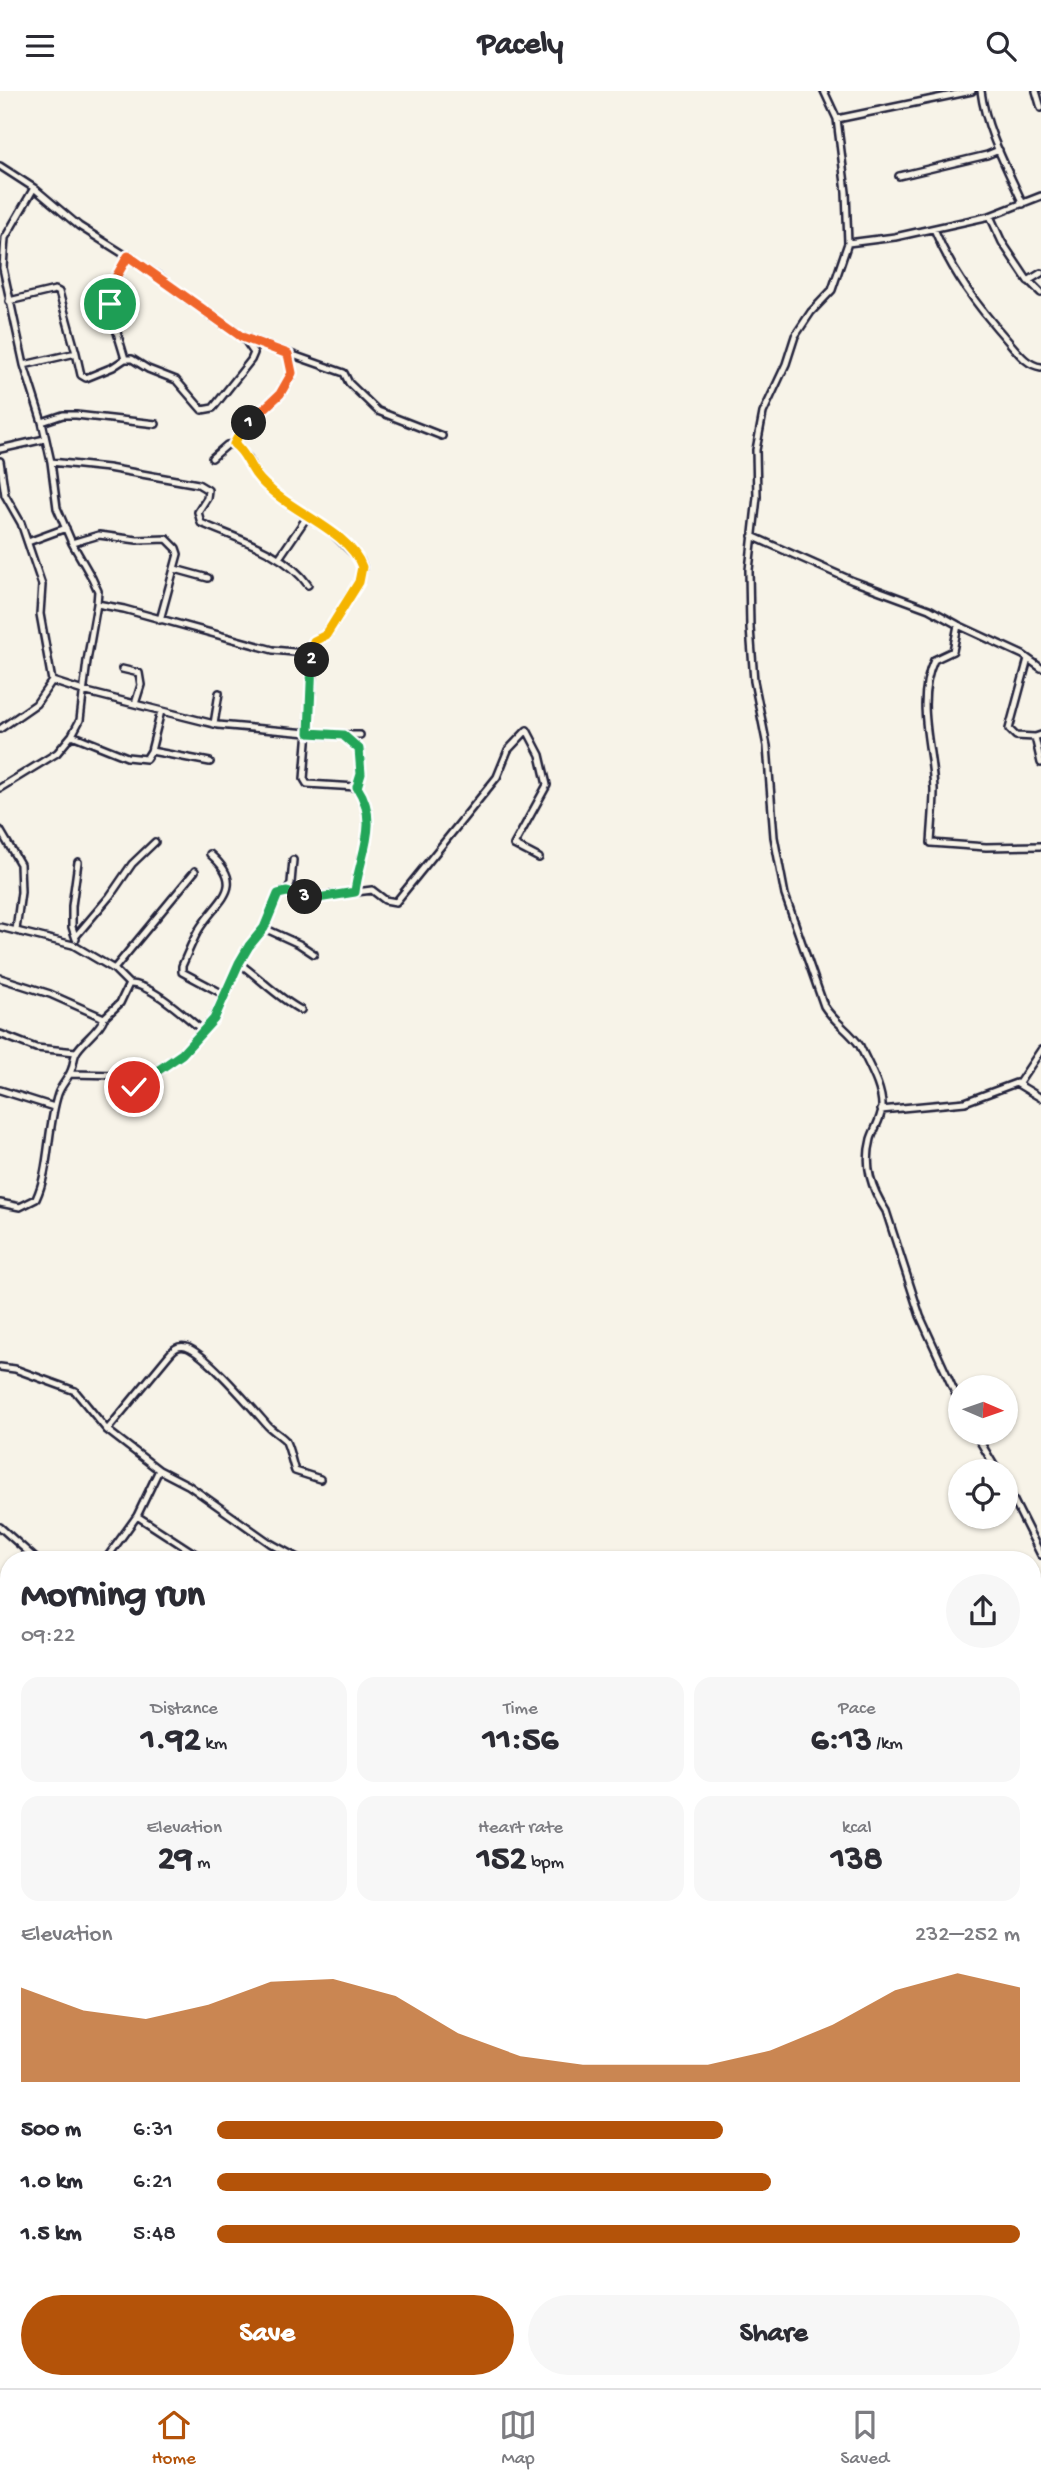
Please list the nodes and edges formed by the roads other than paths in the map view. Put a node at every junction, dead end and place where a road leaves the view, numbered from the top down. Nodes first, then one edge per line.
1 (824, 91) edge
2 (972, 91) edge
3 (981, 91) edge
4 (1036, 91) edge
5 (1041, 108) edge
6 (837, 119) junction
7 (999, 150) junction
8 (0, 166) edge
9 (899, 176) dead end
10 (34, 188) junction
11 (1041, 196) edge
12 (1023, 204) junction
13 (990, 216) junction
14 (934, 229) junction
15 (848, 243) junction
16 (128, 256) junction
17 (1041, 273) edge
18 (1028, 281) junction
19 (1041, 293) edge
20 (9, 301) junction
21 (242, 337) junction
22 (76, 353) junction
23 (288, 354) junction
24 (125, 359) junction
25 (24, 365) junction
26 (1041, 367) edge
27 (42, 422) junction
28 (156, 424) dead end
29 (442, 436) dead end
30 (45, 439) junction
31 (234, 444) junction
32 (0, 449) edge
33 (212, 458) dead end
34 (0, 461) edge
35 (51, 462) junction
36 (307, 517) junction
37 (66, 529) junction
38 (752, 536) junction
39 (28, 542) junction
40 (72, 543) junction
41 (279, 558) junction
42 (175, 569) junction
43 (208, 578) dead end
44 (308, 585) dead end
45 (97, 604) junction
46 (160, 620) junction
47 (958, 625) junction
48 (304, 653) junction
49 (1028, 659) junction
50 (1041, 668) edge
51 (122, 669) dead end
52 (52, 681) junction
53 (83, 691) junction
54 (219, 693) dead end
55 (135, 704) junction
56 (161, 711) junction
57 (214, 724) junction
58 (0, 729) edge
59 (309, 733) junction
60 (72, 735) junction
61 (343, 735) junction
62 (359, 735) dead end
63 (1038, 736) edge
64 (151, 751) junction
65 (210, 762) dead end
66 (1041, 763) edge
67 (357, 787) junction
68 (0, 788) edge
69 (0, 830) edge
70 (155, 842) dead end
71 (1041, 846) edge
72 (210, 854) dead end
73 (539, 858) dead end
74 (293, 860) dead end
75 (78, 862) dead end
76 (195, 871) dead end
77 (287, 892) junction
78 (355, 892) junction
79 (0, 927) edge
80 (264, 928) junction
81 (16, 930) junction
82 (76, 936) junction
83 (73, 945) junction
84 (314, 954) dead end
85 (239, 963) junction
86 (114, 969) junction
87 (0, 978) edge
88 (130, 984) junction
89 (225, 995) junction
90 (301, 1010) dead end
91 (104, 1018) junction
92 (202, 1030) junction
93 (0, 1034) edge
94 (1041, 1050) edge
95 (76, 1052) junction
96 (71, 1074) junction
97 (1019, 1083) junction
98 (0, 1090) edge
99 (1041, 1098) edge
100 (54, 1107) junction
101 (881, 1110) junction
102 (0, 1203) edge
103 (0, 1367) edge
104 (948, 1377) edge
105 (107, 1430) junction
106 (159, 1470) junction
107 (320, 1479) dead end
108 (1018, 1509) edge
109 (137, 1516) junction
110 (0, 1527) edge
111 (27, 1551) edge
112 (112, 1551) edge
113 (191, 1551) edge
114 (284, 1551) edge
115 (1039, 1551) edge

1 - 6 street
2 - 6 street
3 - 7 street
4 - 5 street
6 - 15 street
7 - 9 street
7 - 12 street
8 - 10 street
10 - 16 street
10 - 20 street
11 - 12 street
12 - 13 street
13 - 14 street
13 - 18 street
14 - 15 street
14 - 26 street
15 - 38 street
16 - 21 street
16 - 24 street
17 - 18 street
18 - 19 street
20 - 22 street
20 - 25 street
21 - 23 street
21 - 24 street
22 - 24 street
22 - 25 street
23 - 29 street
23 - 31 street
25 - 27 street
27 - 28 street
27 - 30 street
30 - 32 street
30 - 35 street
31 - 33 street
31 - 36 street
34 - 39 street
35 - 37 street
35 - 41 street
36 - 41 street
36 - 48 street
37 - 39 street
37 - 40 street
38 - 47 street
38 - 101 street
39 - 52 street
40 - 42 street
40 - 45 street
41 - 44 street
42 - 43 street
42 - 46 street
45 - 46 street
45 - 53 street
46 - 48 street
47 - 49 street
47 - 71 street
48 - 59 street
49 - 50 street
49 - 63 street
51 - 55 street
52 - 53 street
52 - 58 street
53 - 55 street
53 - 60 street
54 - 57 street
55 - 56 street
56 - 57 street
56 - 64 street
57 - 59 street
59 - 61 street
59 - 67 street
60 - 64 street
60 - 68 street
61 - 62 street
61 - 67 street
63 - 66 street
64 - 65 street
67 - 78 street
69 - 81 street
70 - 82 street
72 - 89 street
73 - 78 street
74 - 77 street
75 - 82 street
76 - 86 street
77 - 78 street
77 - 80 street
79 - 81 street
80 - 84 street
80 - 85 street
81 - 83 street
82 - 83 street
83 - 86 street
85 - 89 street
85 - 90 street
86 - 88 street
87 - 91 street
88 - 91 street
88 - 92 street
89 - 92 street
91 - 95 street
92 - 96 street
93 - 95 street
94 - 97 street
95 - 96 street
96 - 100 street
97 - 99 street
97 - 101 street
98 - 100 street
100 - 102 street
101 - 104 street
103 - 105 street
105 - 106 street
105 - 107 street
106 - 109 street
106 - 114 street
108 - 115 street
109 - 112 street
109 - 113 street
110 - 111 street

